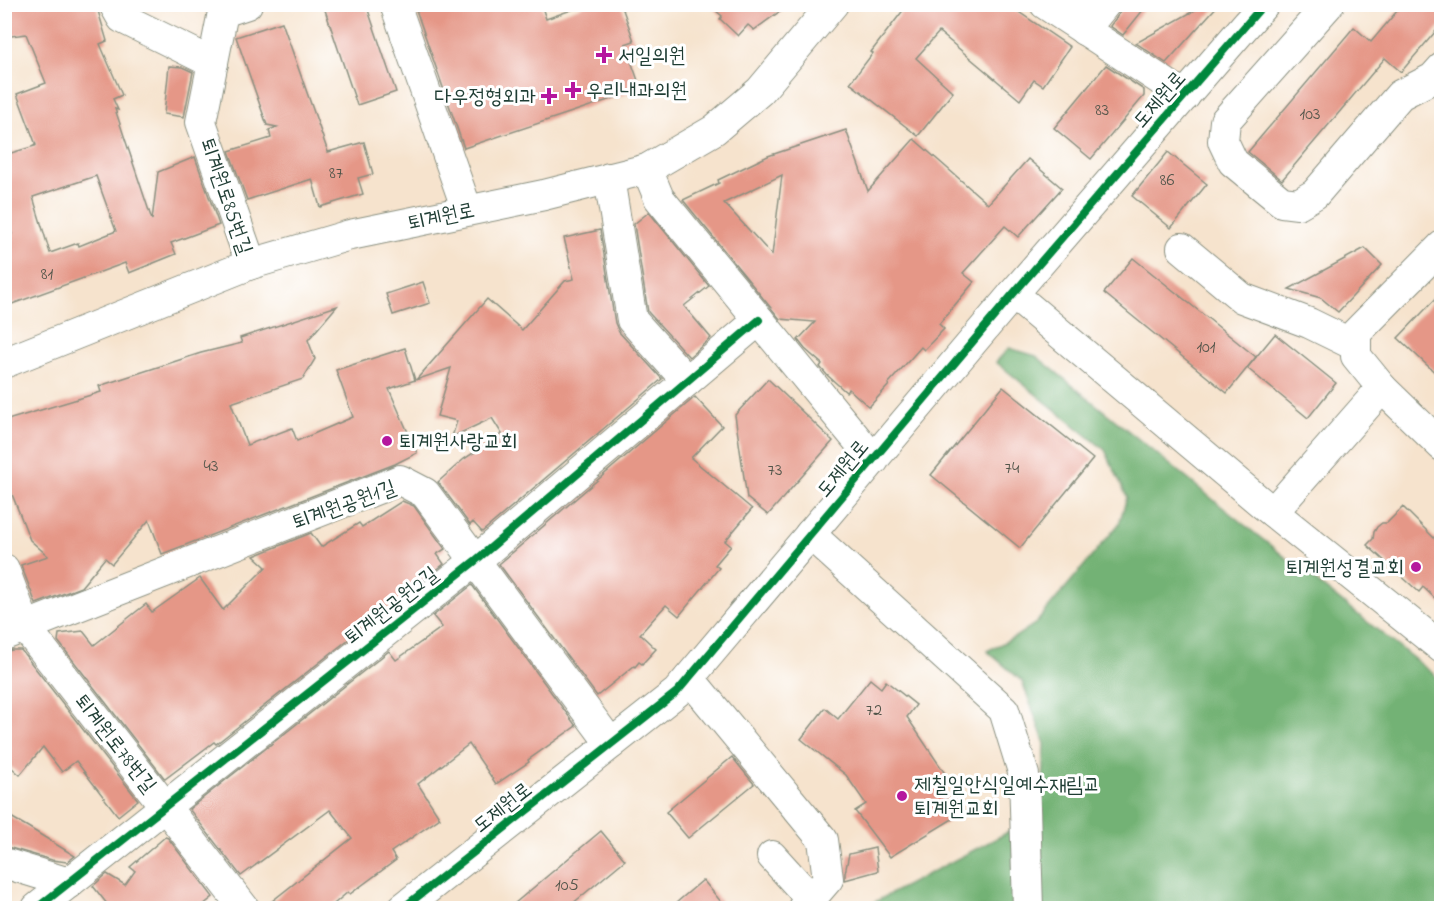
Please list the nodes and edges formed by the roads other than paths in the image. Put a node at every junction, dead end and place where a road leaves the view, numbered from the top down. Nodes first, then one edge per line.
1 (114, 4) edge
2 (247, 4) edge
3 (395, 4) edge
4 (833, 4) edge
5 (1045, 4) edge
6 (1105, 4) edge
7 (1264, 4) edge
8 (1329, 4) edge
9 (1084, 30) junction
10 (213, 63) junction
11 (1442, 68) edge
12 (1185, 96) junction
13 (647, 169) junction
14 (609, 178) junction
15 (467, 210) junction
16 (1442, 246) edge
17 (1182, 248) dead end
18 (251, 264) junction
19 (1013, 294) junction
20 (759, 320) junction
21 (1356, 346) junction
22 (4, 363) edge
23 (687, 381) junction
24 (1382, 388) junction
25 (1442, 446) edge
26 (874, 460) junction
27 (1273, 512) junction
28 (810, 534) junction
29 (475, 561) junction
30 (4, 568) edge
31 (15, 632) edge
32 (1442, 648) edge
33 (689, 678) junction
34 (611, 744) junction
35 (165, 807) junction
36 (772, 856) dead end
37 (4, 863) edge
38 (69, 883) junction
39 (807, 904) edge
40 (37, 909) edge
41 (244, 909) edge
42 (403, 909) edge
43 (1028, 909) edge

1 - 10 street
2 - 10 street, 퇴계원로85번길
3 - 15 street
4 - 13 street, 퇴계원로
5 - 9 street
6 - 9 street
7 - 12 street, 도제원로
8 - 11 street
9 - 12 street
10 - 18 street, 퇴계원로85번길
12 - 19 street, 도제원로
13 - 14 street, 퇴계원로
13 - 20 street
14 - 15 street, 퇴계원로
14 - 23 street
15 - 18 street, 퇴계원로
16 - 21 street
17 - 21 street
18 - 22 street, 퇴계원로
19 - 26 street, 도제원로
19 - 27 street
20 - 23 street, 퇴계원공원2길
20 - 26 street
21 - 24 street
23 - 29 street, 퇴계원공원2길
24 - 25 street
24 - 27 street
26 - 28 street, 도제원로
27 - 32 street
28 - 33 street, 도제원로
28 - 43 street
29 - 31 street, 퇴계원공원1길
29 - 34 street, 퇴계원공원1길
29 - 35 street, 퇴계원공원2길
30 - 31 street, 퇴계원로78번길
31 - 35 street, 퇴계원로78번길
33 - 34 street, 도제원로
33 - 39 street
34 - 42 street, 도제원로
35 - 38 street, 퇴계원공원2길
35 - 41 street, 퇴계원로78번길
36 - 39 street
37 - 38 street
38 - 40 street, 퇴계원공원2길

